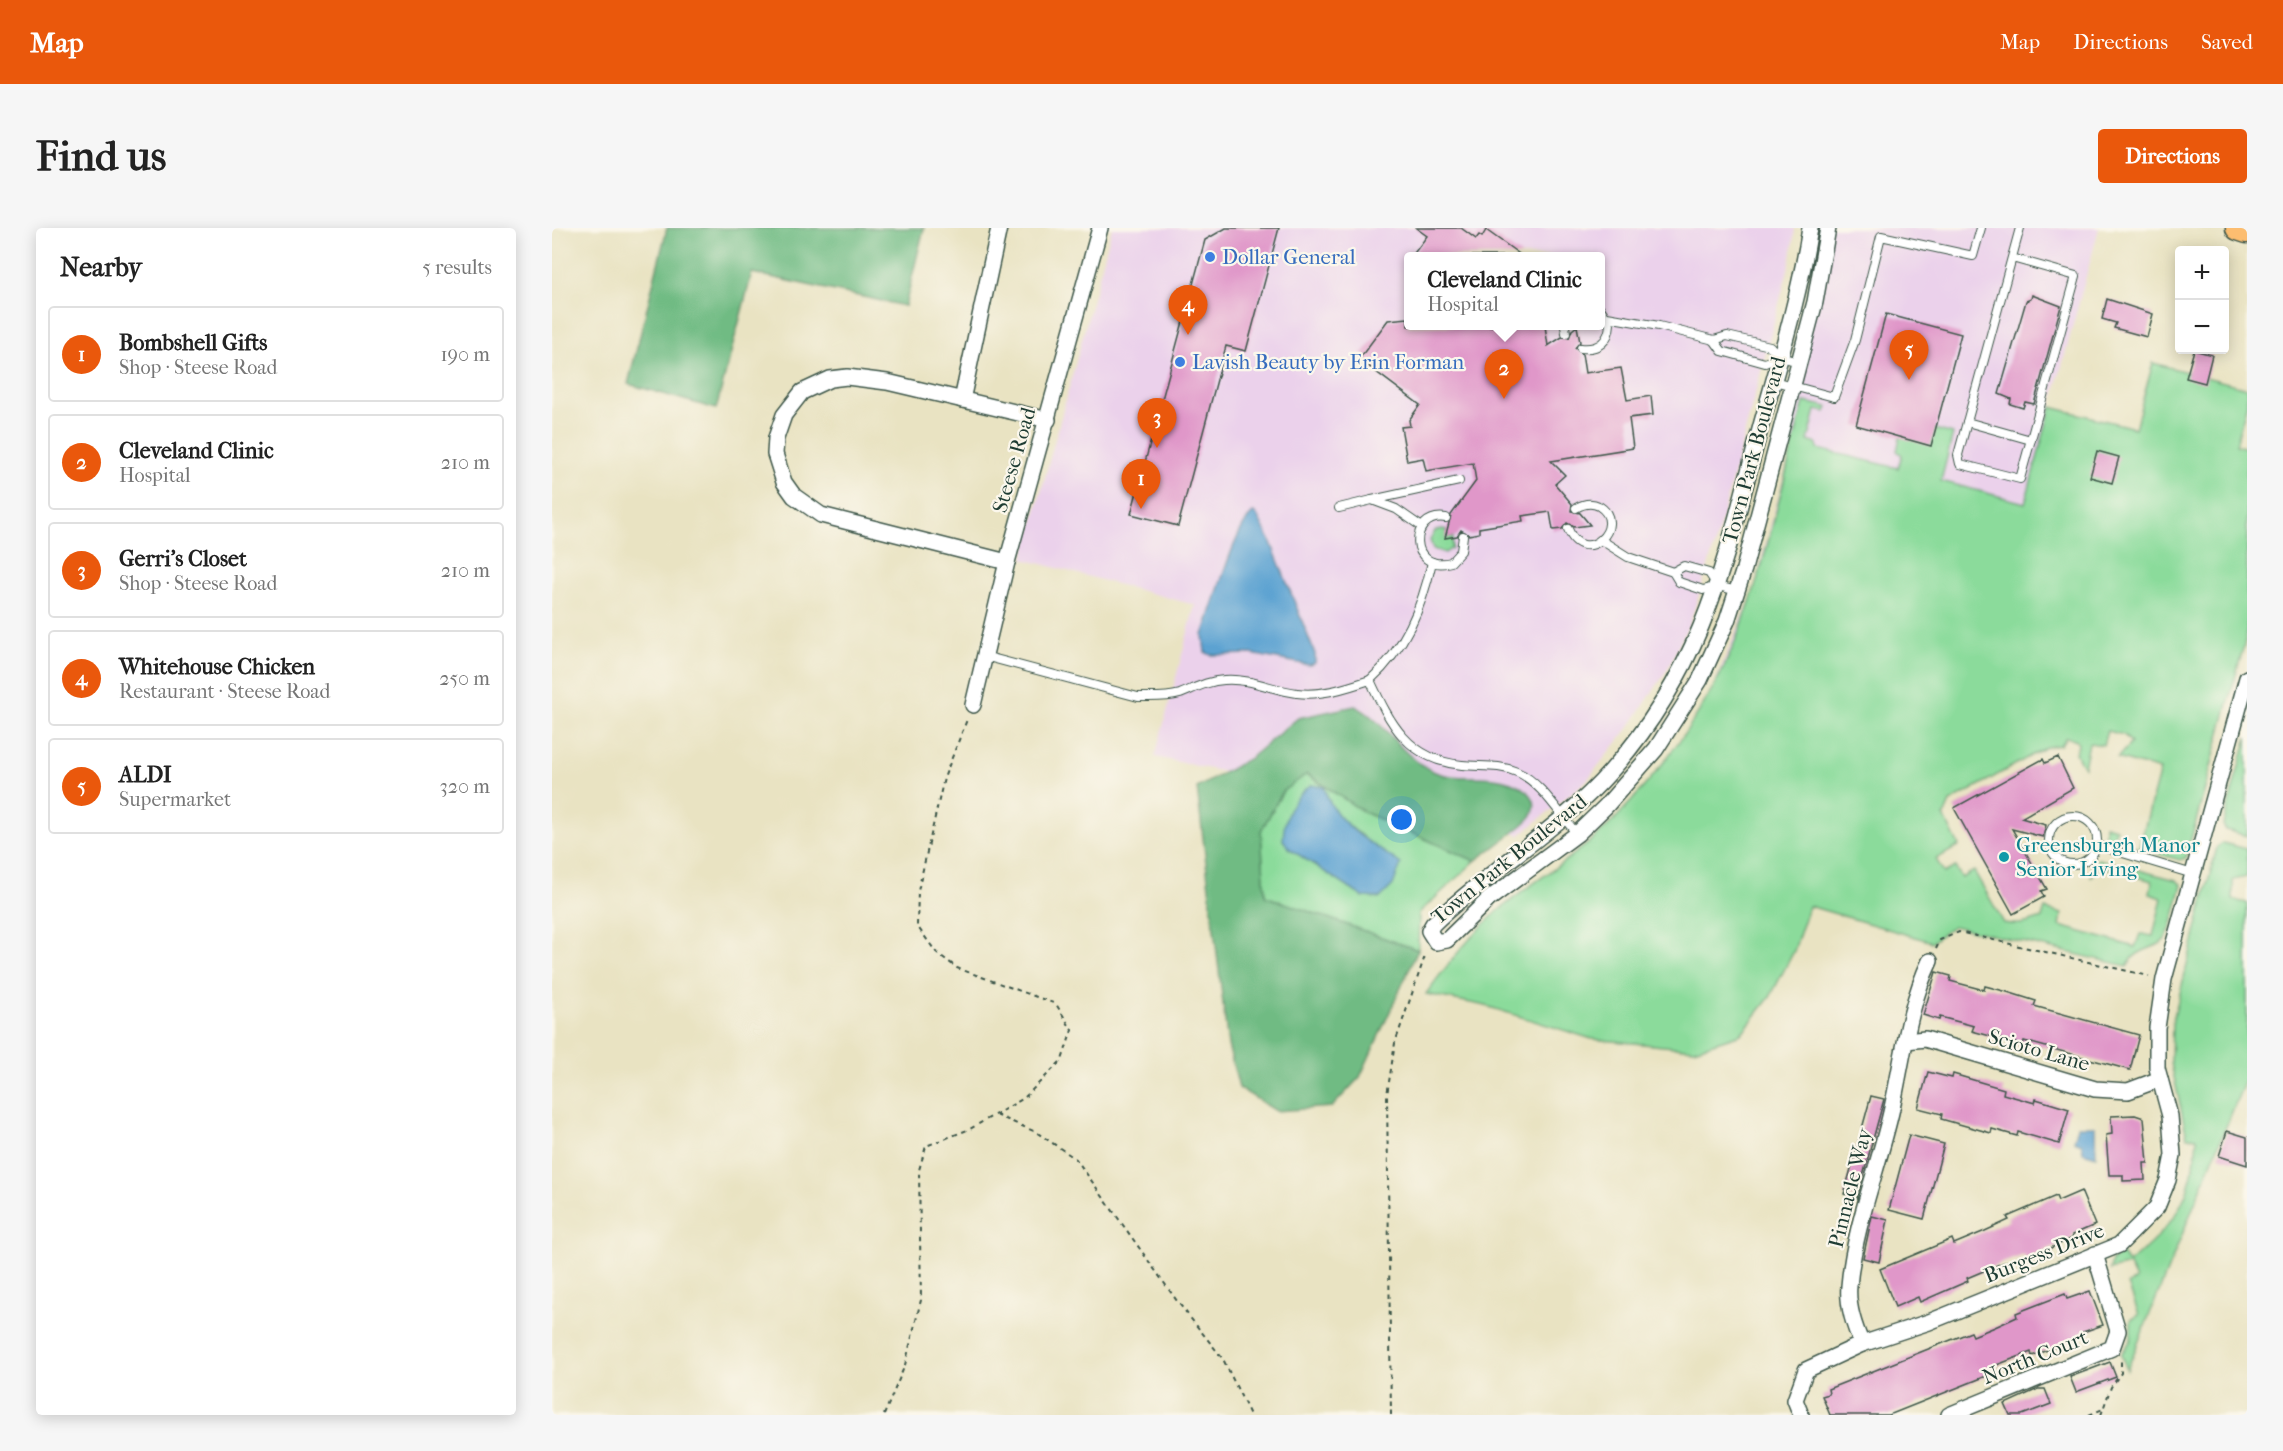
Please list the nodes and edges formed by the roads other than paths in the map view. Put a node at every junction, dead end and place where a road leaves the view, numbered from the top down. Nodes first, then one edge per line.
1 (999, 228) edge
2 (1100, 228) edge
3 (1810, 228) edge
4 (1828, 228) edge
5 (1981, 228) edge
6 (2020, 228) edge
7 (2238, 228) edge
8 (2247, 231) edge
9 (2012, 258) junction
10 (1605, 314) edge
11 (1607, 316) junction
12 (1714, 340) junction
13 (1581, 348) dead end
14 (1780, 357) junction
15 (1800, 362) junction
16 (1774, 381) junction
17 (1793, 386) junction
18 (962, 400) junction
19 (1048, 420) junction
20 (1967, 422) junction
21 (2031, 440) junction
22 (1459, 481) dead end
23 (1372, 500) junction
24 (1339, 508) dead end
25 (1576, 508) dead end
26 (1446, 519) dead end
27 (1422, 526) junction
28 (1568, 529) dead end
29 (1463, 536) dead end
30 (1601, 540) junction
31 (1007, 562) junction
32 (1432, 562) junction
33 (1673, 572) junction
34 (1718, 586) junction
35 (1737, 591) junction
36 (984, 656) junction
37 (2247, 678) edge
38 (1370, 680) junction
39 (973, 705) road end
40 (1563, 819) junction
41 (1577, 834) junction
42 (2096, 846) junction
43 (2193, 874) junction
44 (1930, 961) road end
45 (1906, 1041) junction
46 (2160, 1079) junction
47 (2096, 1254) junction
48 (1862, 1344) junction
49 (1801, 1415) edge
50 (1949, 1415) edge

1 - 18 street
2 - 19 street, Steese Road
3 - 14 street, Town Park Boulevard
4 - 15 street, Town Park Boulevard
5 - 17 lane
6 - 9 lane
7 - 8 main road
9 - 20 lane
9 - 21 lane
10 - 11 lane
11 - 12 lane
11 - 13 lane
12 - 14 lane
12 - 14 lane
14 - 15 lane
14 - 16 street, Town Park Boulevard
15 - 17 street, Town Park Boulevard
16 - 17 lane
16 - 34 street, Town Park Boulevard
17 - 35 street, Town Park Boulevard
18 - 19 street
18 - 31 street
19 - 31 street, Steese Road
20 - 21 lane
20 - 21 lane
22 - 23 lane
23 - 24 lane
23 - 27 lane
25 - 30 lane
26 - 27 lane
27 - 32 lane
28 - 30 lane
29 - 32 lane
30 - 33 lane
31 - 36 street, Steese Road
32 - 38 lane
33 - 34 lane
33 - 34 lane
34 - 35 lane
34 - 40 street, Town Park Boulevard
35 - 41 street, Town Park Boulevard
36 - 38 lane
36 - 39 street, Steese Road
37 - 43 street, Burgess Drive
38 - 40 lane
40 - 41 lane
40 - 41 street, Town Park Boulevard
42 - 42 lane
42 - 43 lane
43 - 46 street, Burgess Drive
44 - 45 street, Pinnacle Way
45 - 46 street, Scioto Lane
45 - 48 street, Pinnacle Way
46 - 47 street, Burgess Drive
47 - 48 street, Burgess Drive
47 - 50 street, North Court
48 - 49 street

